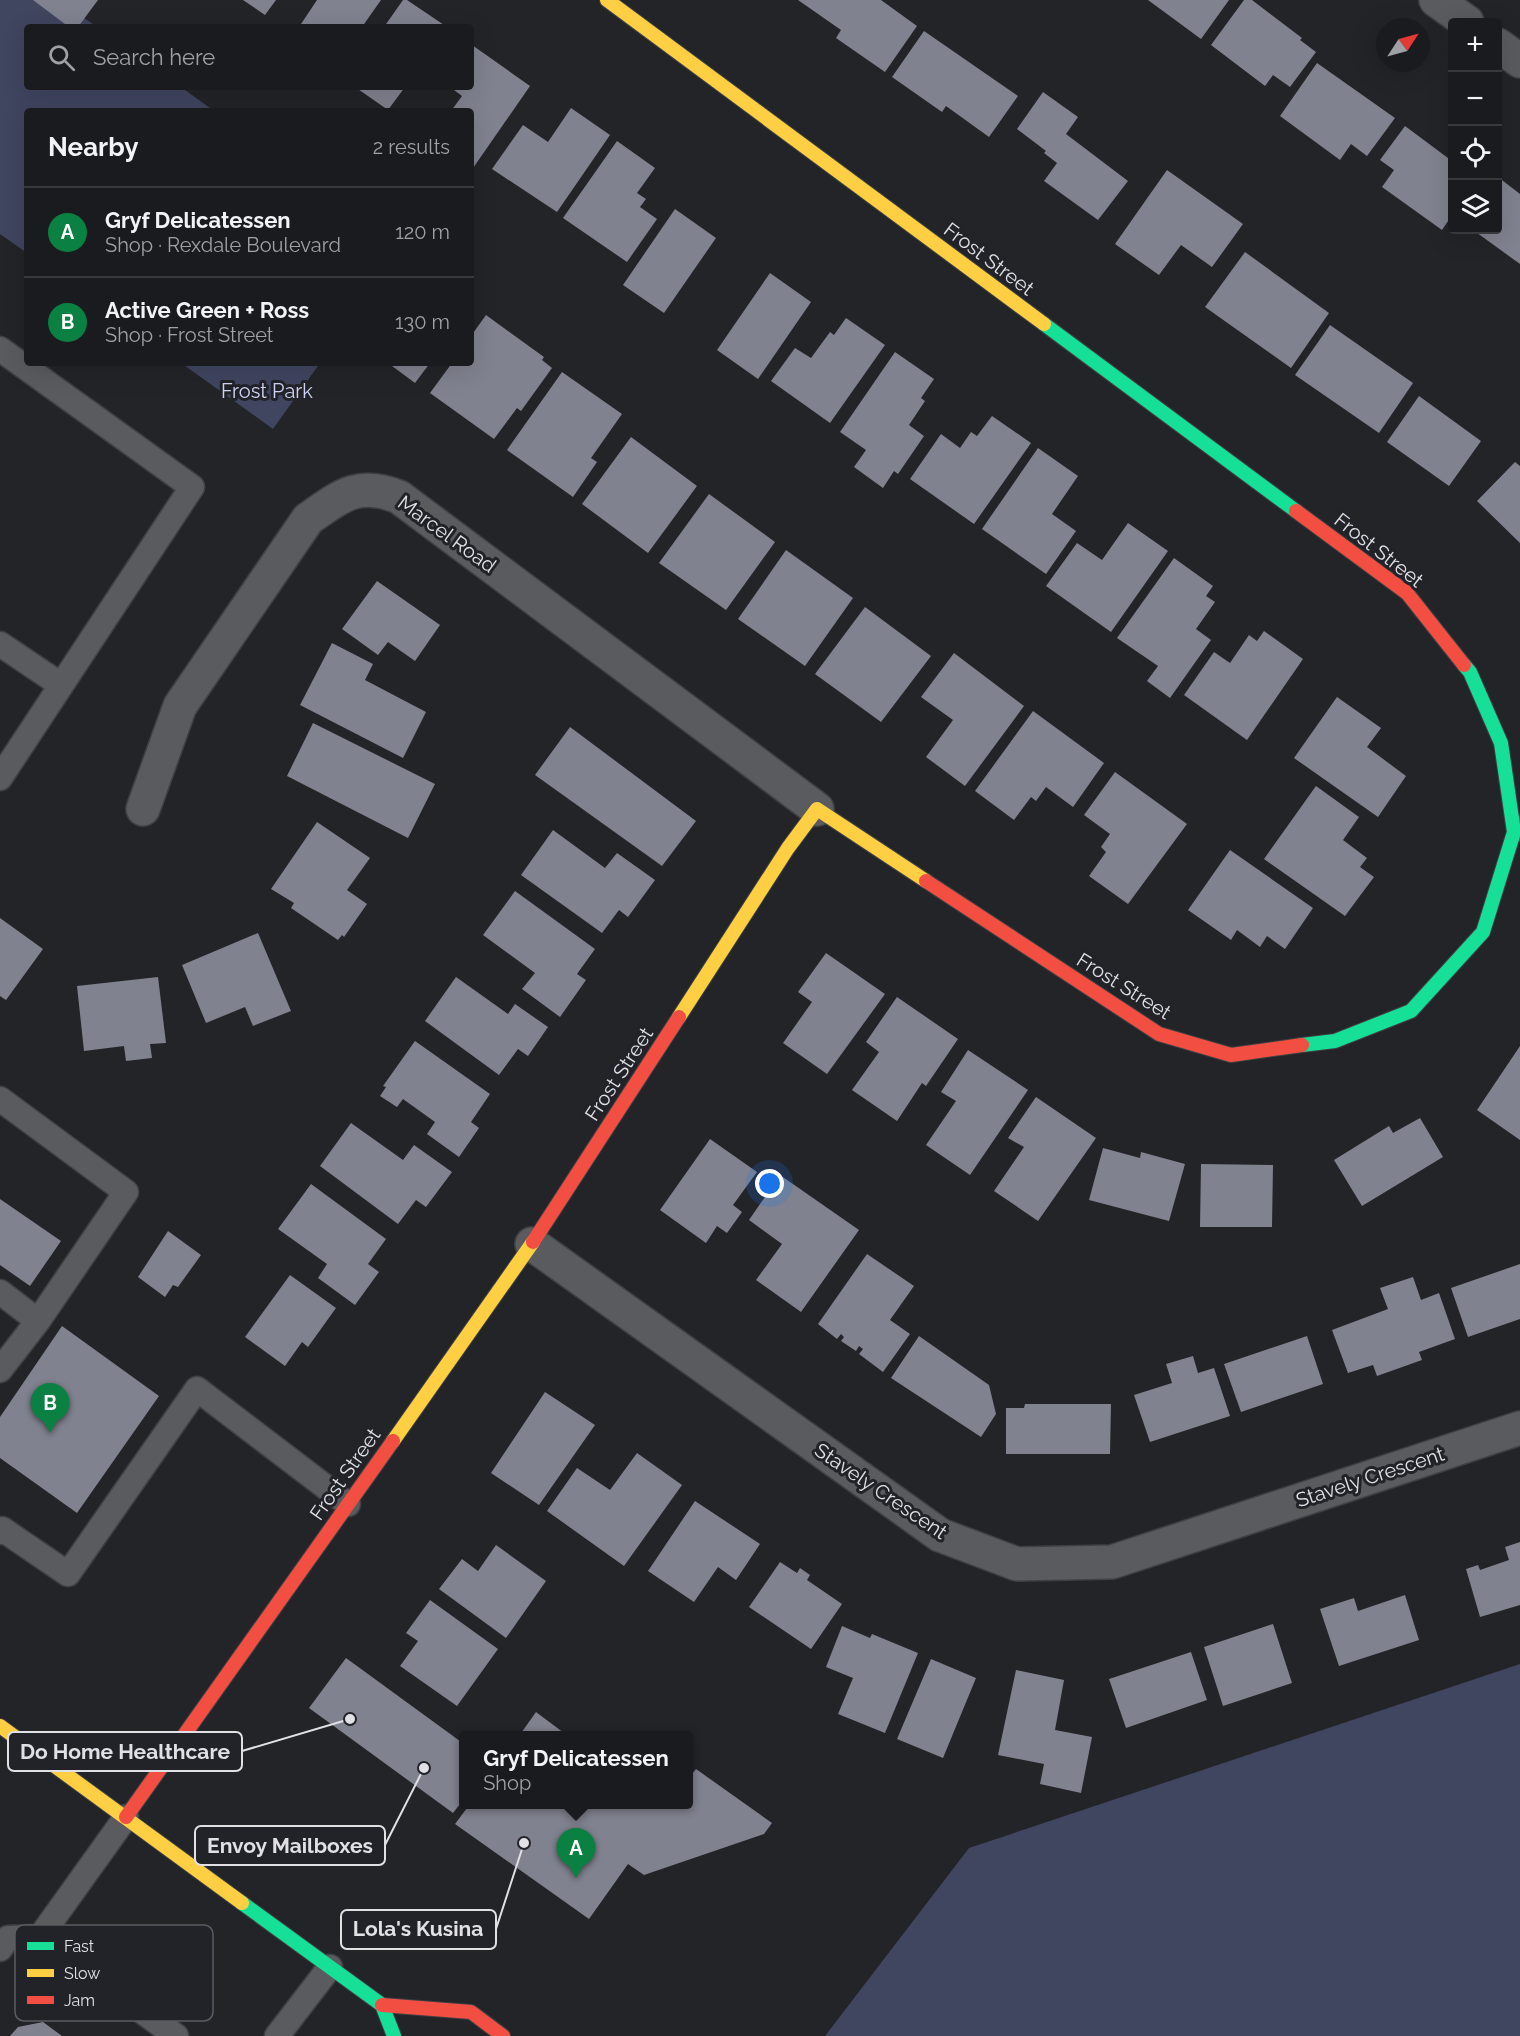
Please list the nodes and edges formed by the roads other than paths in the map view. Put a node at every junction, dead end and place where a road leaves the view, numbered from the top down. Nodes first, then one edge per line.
1 (607, 0) edge
2 (1436, 0) edge
3 (1461, 18) edge
4 (1502, 48) edge
5 (1520, 61) edge
6 (0, 349) edge
7 (0, 644) edge
8 (61, 685) junction
9 (0, 778) edge
10 (143, 809) dead end
11 (817, 809) junction
12 (0, 1100) edge
13 (532, 1244) junction
14 (0, 1292) edge
15 (38, 1321) junction
16 (0, 1370) edge
17 (1520, 1428) edge
18 (348, 1504) junction
19 (0, 1532) edge
20 (0, 1726) edge
21 (126, 1817) junction
22 (49, 1925) edge
23 (15, 1938) edge
24 (0, 1949) edge
25 (330, 1967) junction
26 (382, 2006) junction
27 (155, 2021) edge
28 (176, 2036) edge
29 (277, 2036) edge
30 (394, 2036) edge
31 (503, 2036) edge

1 - 11 street, Frost Street
2 - 3 street
4 - 5 street
6 - 8 lane
7 - 8 lane
8 - 9 lane
10 - 11 street, Marcel Road
11 - 13 street, Frost Street
12 - 15 lane
13 - 17 street, Stavely Crescent
13 - 18 street, Frost Street
14 - 15 lane
15 - 16 lane
18 - 19 lane
18 - 21 street, Frost Street
20 - 21 street
21 - 22 lane
21 - 25 street
23 - 24 lane
25 - 26 street
25 - 29 lane
26 - 30 street
26 - 31 street
27 - 28 lane

